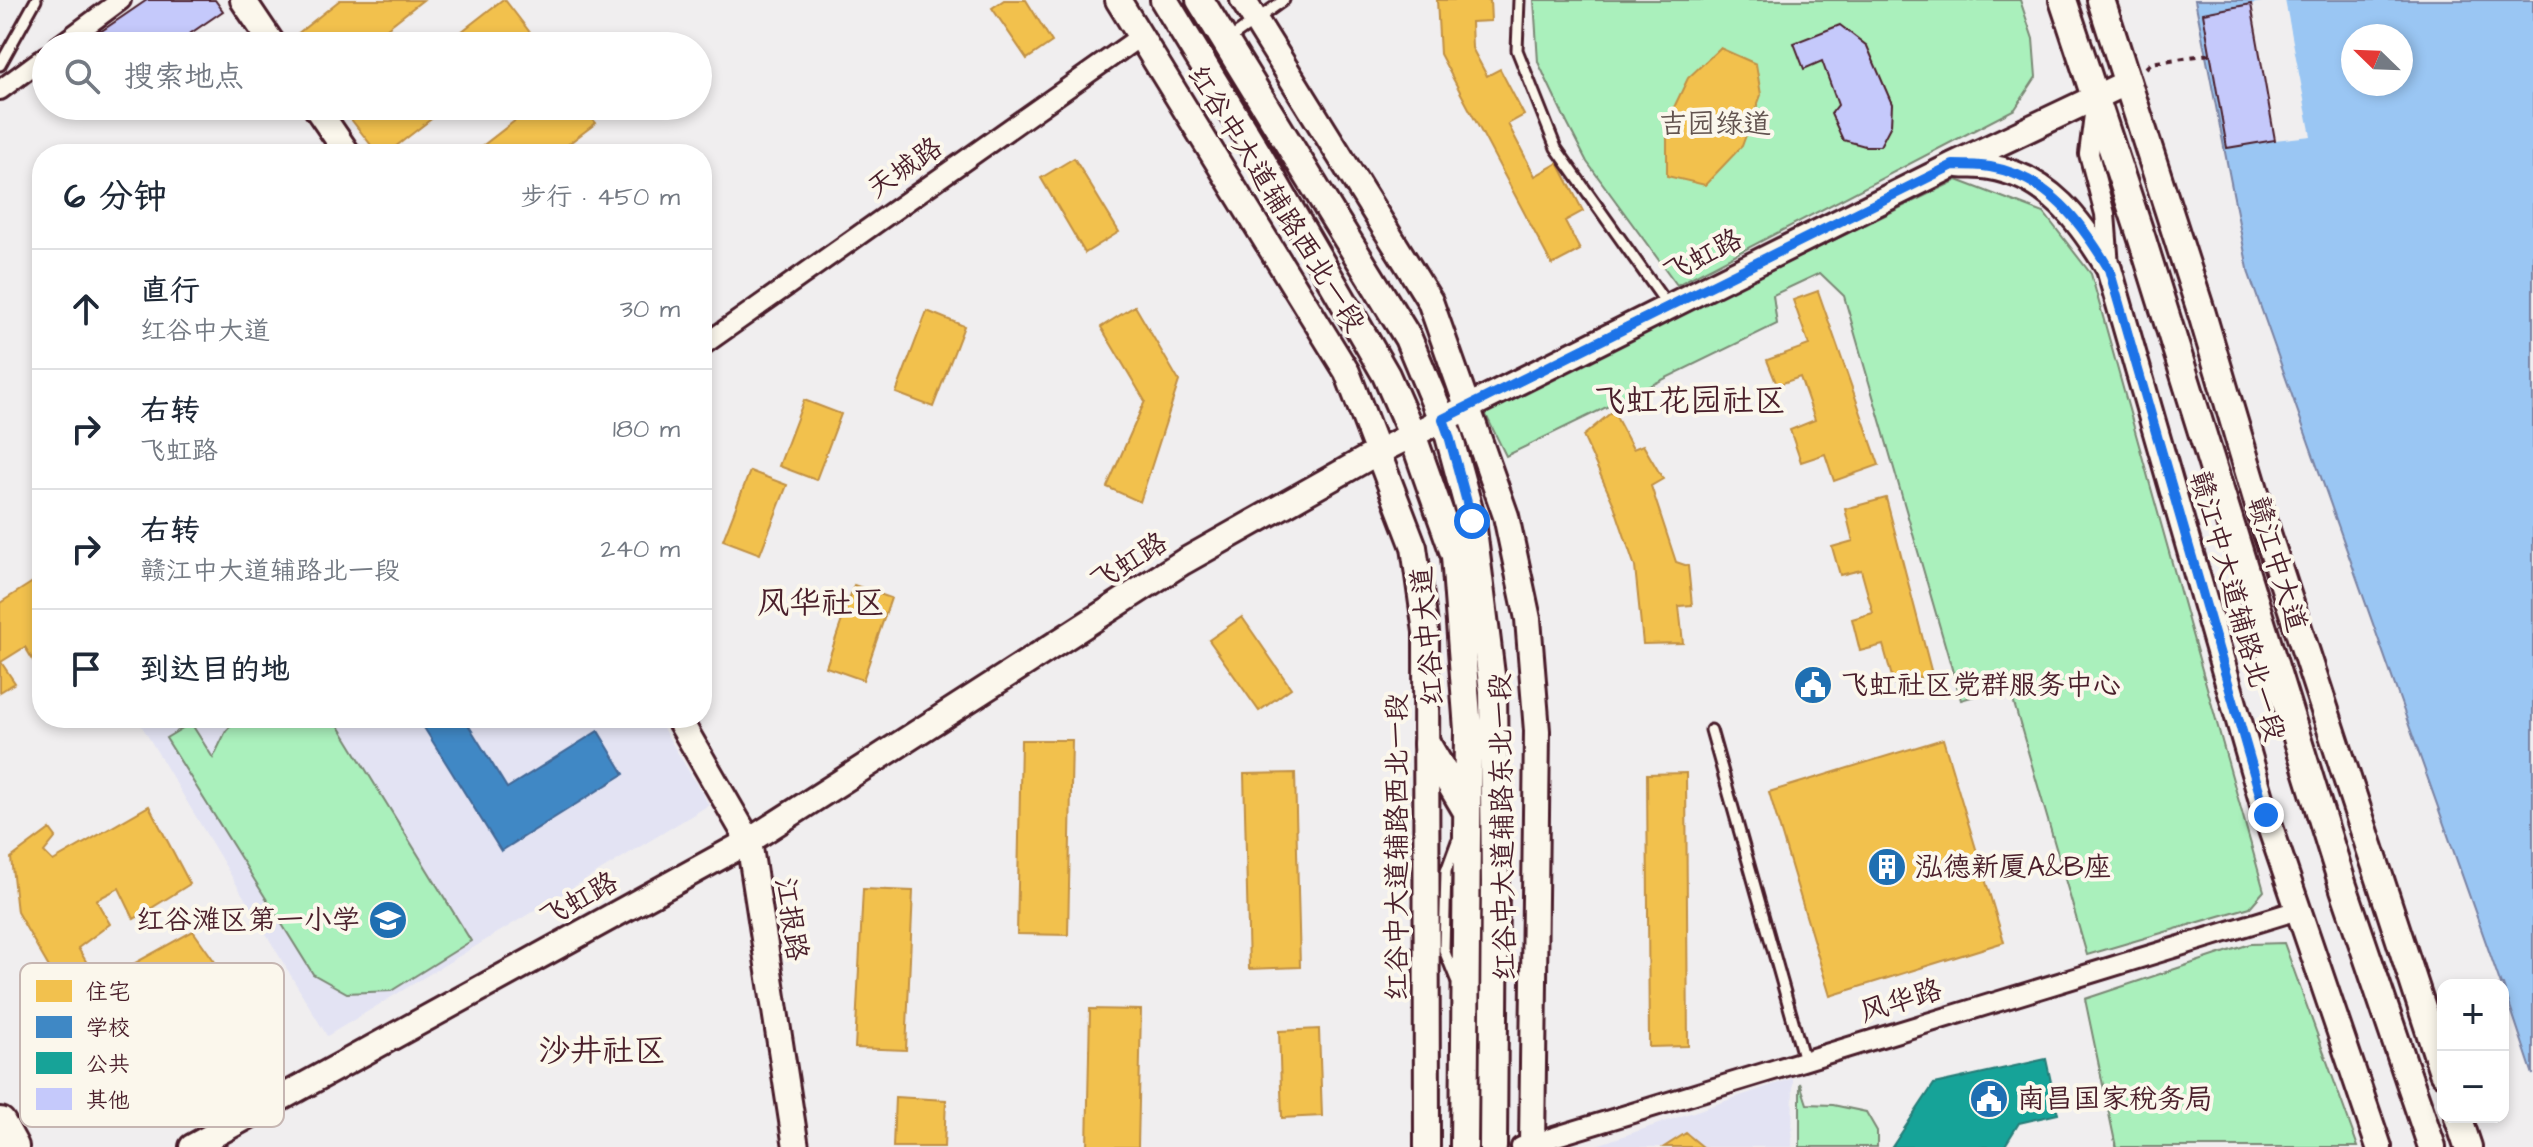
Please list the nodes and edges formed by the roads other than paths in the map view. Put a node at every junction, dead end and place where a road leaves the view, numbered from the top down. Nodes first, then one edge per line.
1 (36, 0) edge
2 (121, 0) edge
3 (243, 0) edge
4 (1118, 0) edge
5 (1164, 0) edge
6 (1284, 0) edge
7 (1519, 0) edge
8 (2063, 0) edge
9 (2101, 0) edge
10 (1206, 4) edge
11 (1249, 10) edge
12 (78, 32) edge
13 (265, 32) edge
14 (1141, 36) junction
15 (1226, 42) junction
16 (0, 65) edge
17 (32, 66) edge
18 (2128, 82) junction
19 (0, 90) edge
20 (2096, 99) junction
21 (325, 120) edge
22 (341, 144) edge
23 (1953, 165) junction
24 (2109, 269) junction
25 (1669, 306) junction
26 (712, 339) edge
27 (1468, 406) junction
28 (1443, 419) junction
29 (1412, 434) junction
30 (1378, 452) junction
31 (684, 728) edge
32 (1711, 730) dead end
33 (1427, 744) junction
34 (1467, 811) junction
35 (749, 841) junction
36 (2298, 910) junction
37 (2437, 1054) edge
38 (1804, 1060) junction
39 (284, 1096) edge
40 (0, 1123) edge
41 (2460, 1123) edge
42 (228, 1127) edge
43 (1529, 1146) edge
44 (13, 1147) edge
45 (192, 1147) edge
46 (796, 1147) edge
47 (1427, 1147) edge
48 (1464, 1147) edge
49 (1493, 1147) edge
50 (2379, 1147) edge
51 (2432, 1147) edge
52 (2468, 1147) edge

1 - 16 lane
2 - 12 street
3 - 13 street
4 - 14 street, 红谷中大道辅路西北一段
5 - 29 main road, 红谷中大道
6 - 11 lane
7 - 25 lane
8 - 20 main road, 赣江中大道
9 - 18 main road, 赣江中大道
10 - 15 main road, 红谷中大道
11 - 15 lane
11 - 27 street, 红谷中大道辅路东北一段
14 - 26 street, 天城路
14 - 30 street, 红谷中大道辅路西北一段
15 - 28 main road, 红谷中大道
17 - 19 street
18 - 20 street, 飞虹路
18 - 37 main road, 赣江中大道
20 - 23 street, 飞虹路
20 - 24 street
20 - 51 main road, 赣江中大道
21 - 22 street
23 - 24 street, 赣江中大道辅路北一段
23 - 25 street, 飞虹路
24 - 36 street, 赣江中大道辅路北一段
25 - 27 street, 飞虹路
27 - 28 street, 飞虹路
27 - 43 street, 红谷中大道辅路东北一段
28 - 29 street, 飞虹路
28 - 49 main road, 红谷中大道
29 - 30 street, 飞虹路
29 - 34 main road, 红谷中大道
30 - 33 street, 红谷中大道辅路西北一段
30 - 35 street, 飞虹路
31 - 35 street, 江报路
32 - 38 lane
33 - 34 main road
33 - 47 street, 红谷中大道辅路西北一段
34 - 48 main road, 红谷中大道
35 - 39 street, 飞虹路
35 - 46 street, 江报路
36 - 38 street, 风华路
36 - 50 street, 赣江中大道辅路北一段
38 - 43 street, 风华路
40 - 44 main road
41 - 52 main road
42 - 45 street, 飞虹路

